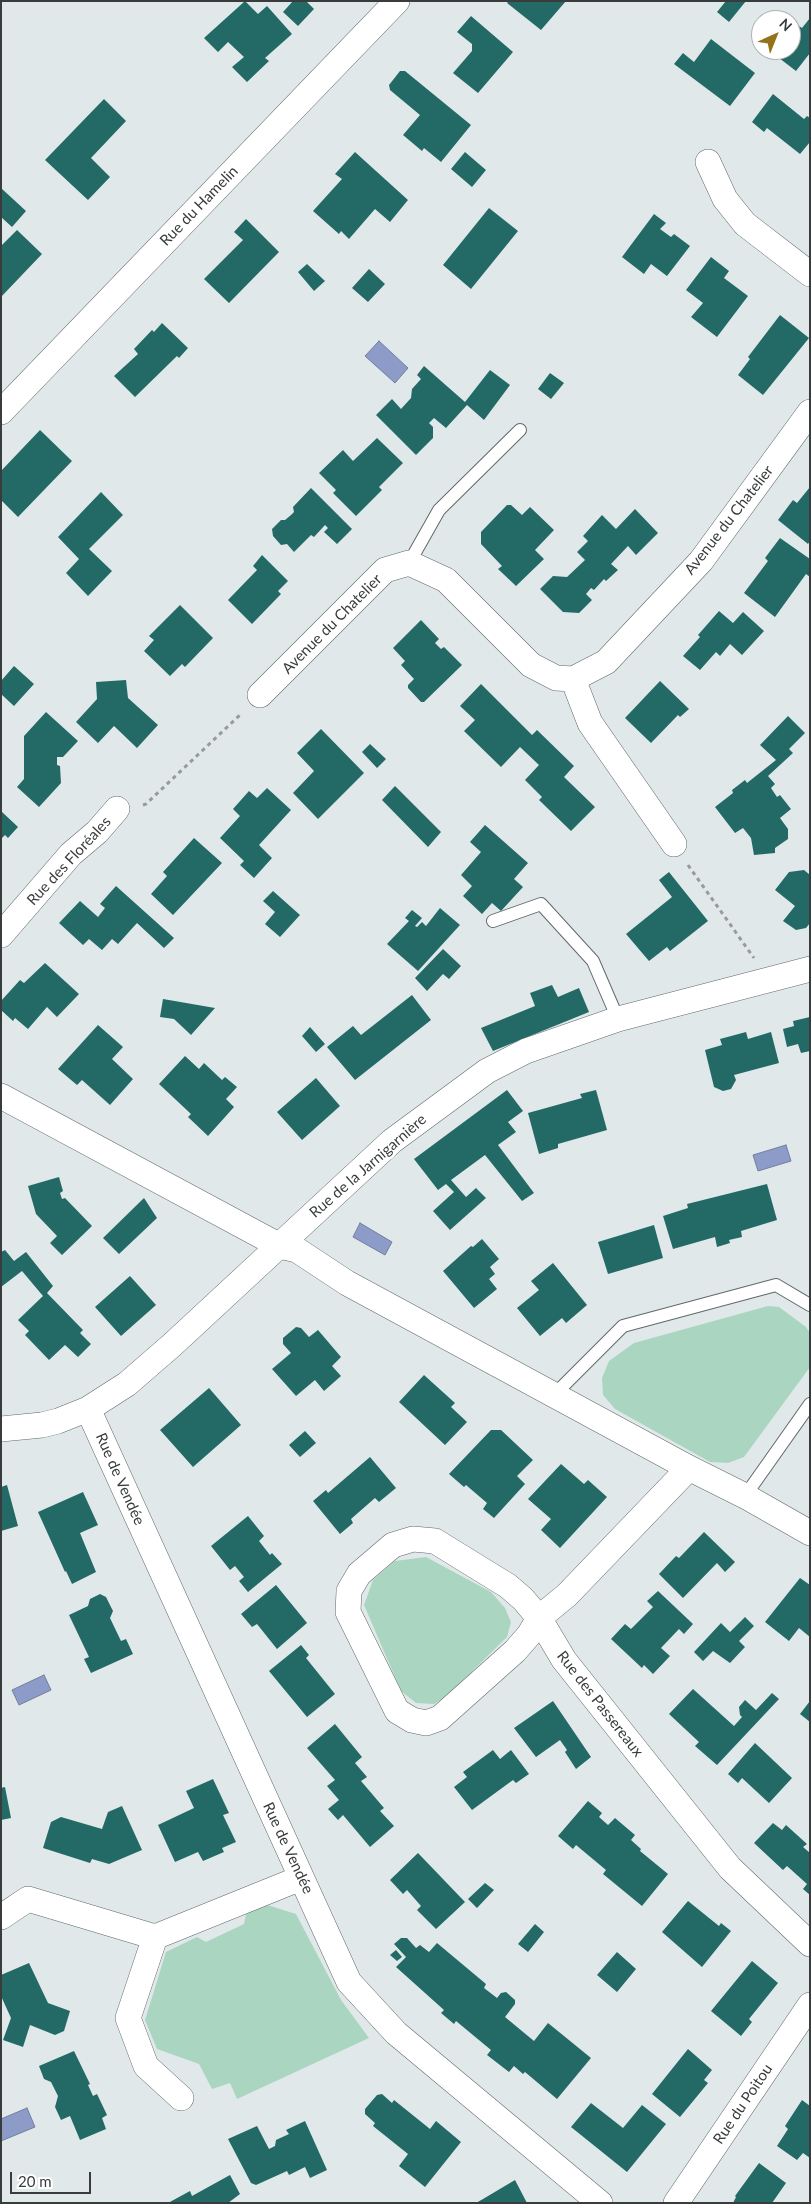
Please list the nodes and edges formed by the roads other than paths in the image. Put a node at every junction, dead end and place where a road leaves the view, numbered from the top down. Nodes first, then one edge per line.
1 (397, 1) edge
2 (708, 162) dead end
3 (810, 274) edge
4 (1, 412) edge
5 (810, 412) edge
6 (520, 430) dead end
7 (409, 563) junction
8 (573, 678) junction
9 (260, 695) road end
10 (118, 809) road end
11 (674, 844) road end
12 (492, 921) dead end
13 (1, 935) edge
14 (810, 969) edge
15 (618, 1019) junction
16 (1, 1096) edge
17 (280, 1246) junction
18 (810, 1305) edge
19 (554, 1395) junction
20 (810, 1404) edge
21 (88, 1409) junction
22 (1, 1429) edge
23 (689, 1468) junction
24 (746, 1496) junction
25 (810, 1533) edge
26 (538, 1618) junction
27 (301, 1878) junction
28 (1, 1916) edge
29 (155, 1937) junction
30 (810, 1944) edge
31 (810, 2005) edge
32 (181, 2098) dead end
33 (600, 2203) edge
34 (676, 2203) edge

1 - 4 street, Rue du Hamelin
2 - 3 street
5 - 8 street, Avenue du Chatelier
6 - 7 lane
7 - 8 street
7 - 9 street, Avenue du Chatelier
8 - 11 street
10 - 13 street, Rue des Floréales
12 - 15 lane
14 - 15 street, Rue de la Jarnigarnière
15 - 17 street, Rue de la Jarnigarnière
16 - 17 street
17 - 19 street
17 - 21 street, Rue de la Jarnigarnière
18 - 19 lane
19 - 23 street
20 - 24 lane
21 - 22 street, Rue de la Jarnigarnière
21 - 27 street, Rue de Vendée
23 - 24 street
23 - 26 street
24 - 25 street
26 - 26 street
26 - 30 street, Rue des Passereaux
27 - 29 street
27 - 33 street, Rue de Vendée
28 - 29 street
29 - 32 street
31 - 34 street, Rue du Poitou

